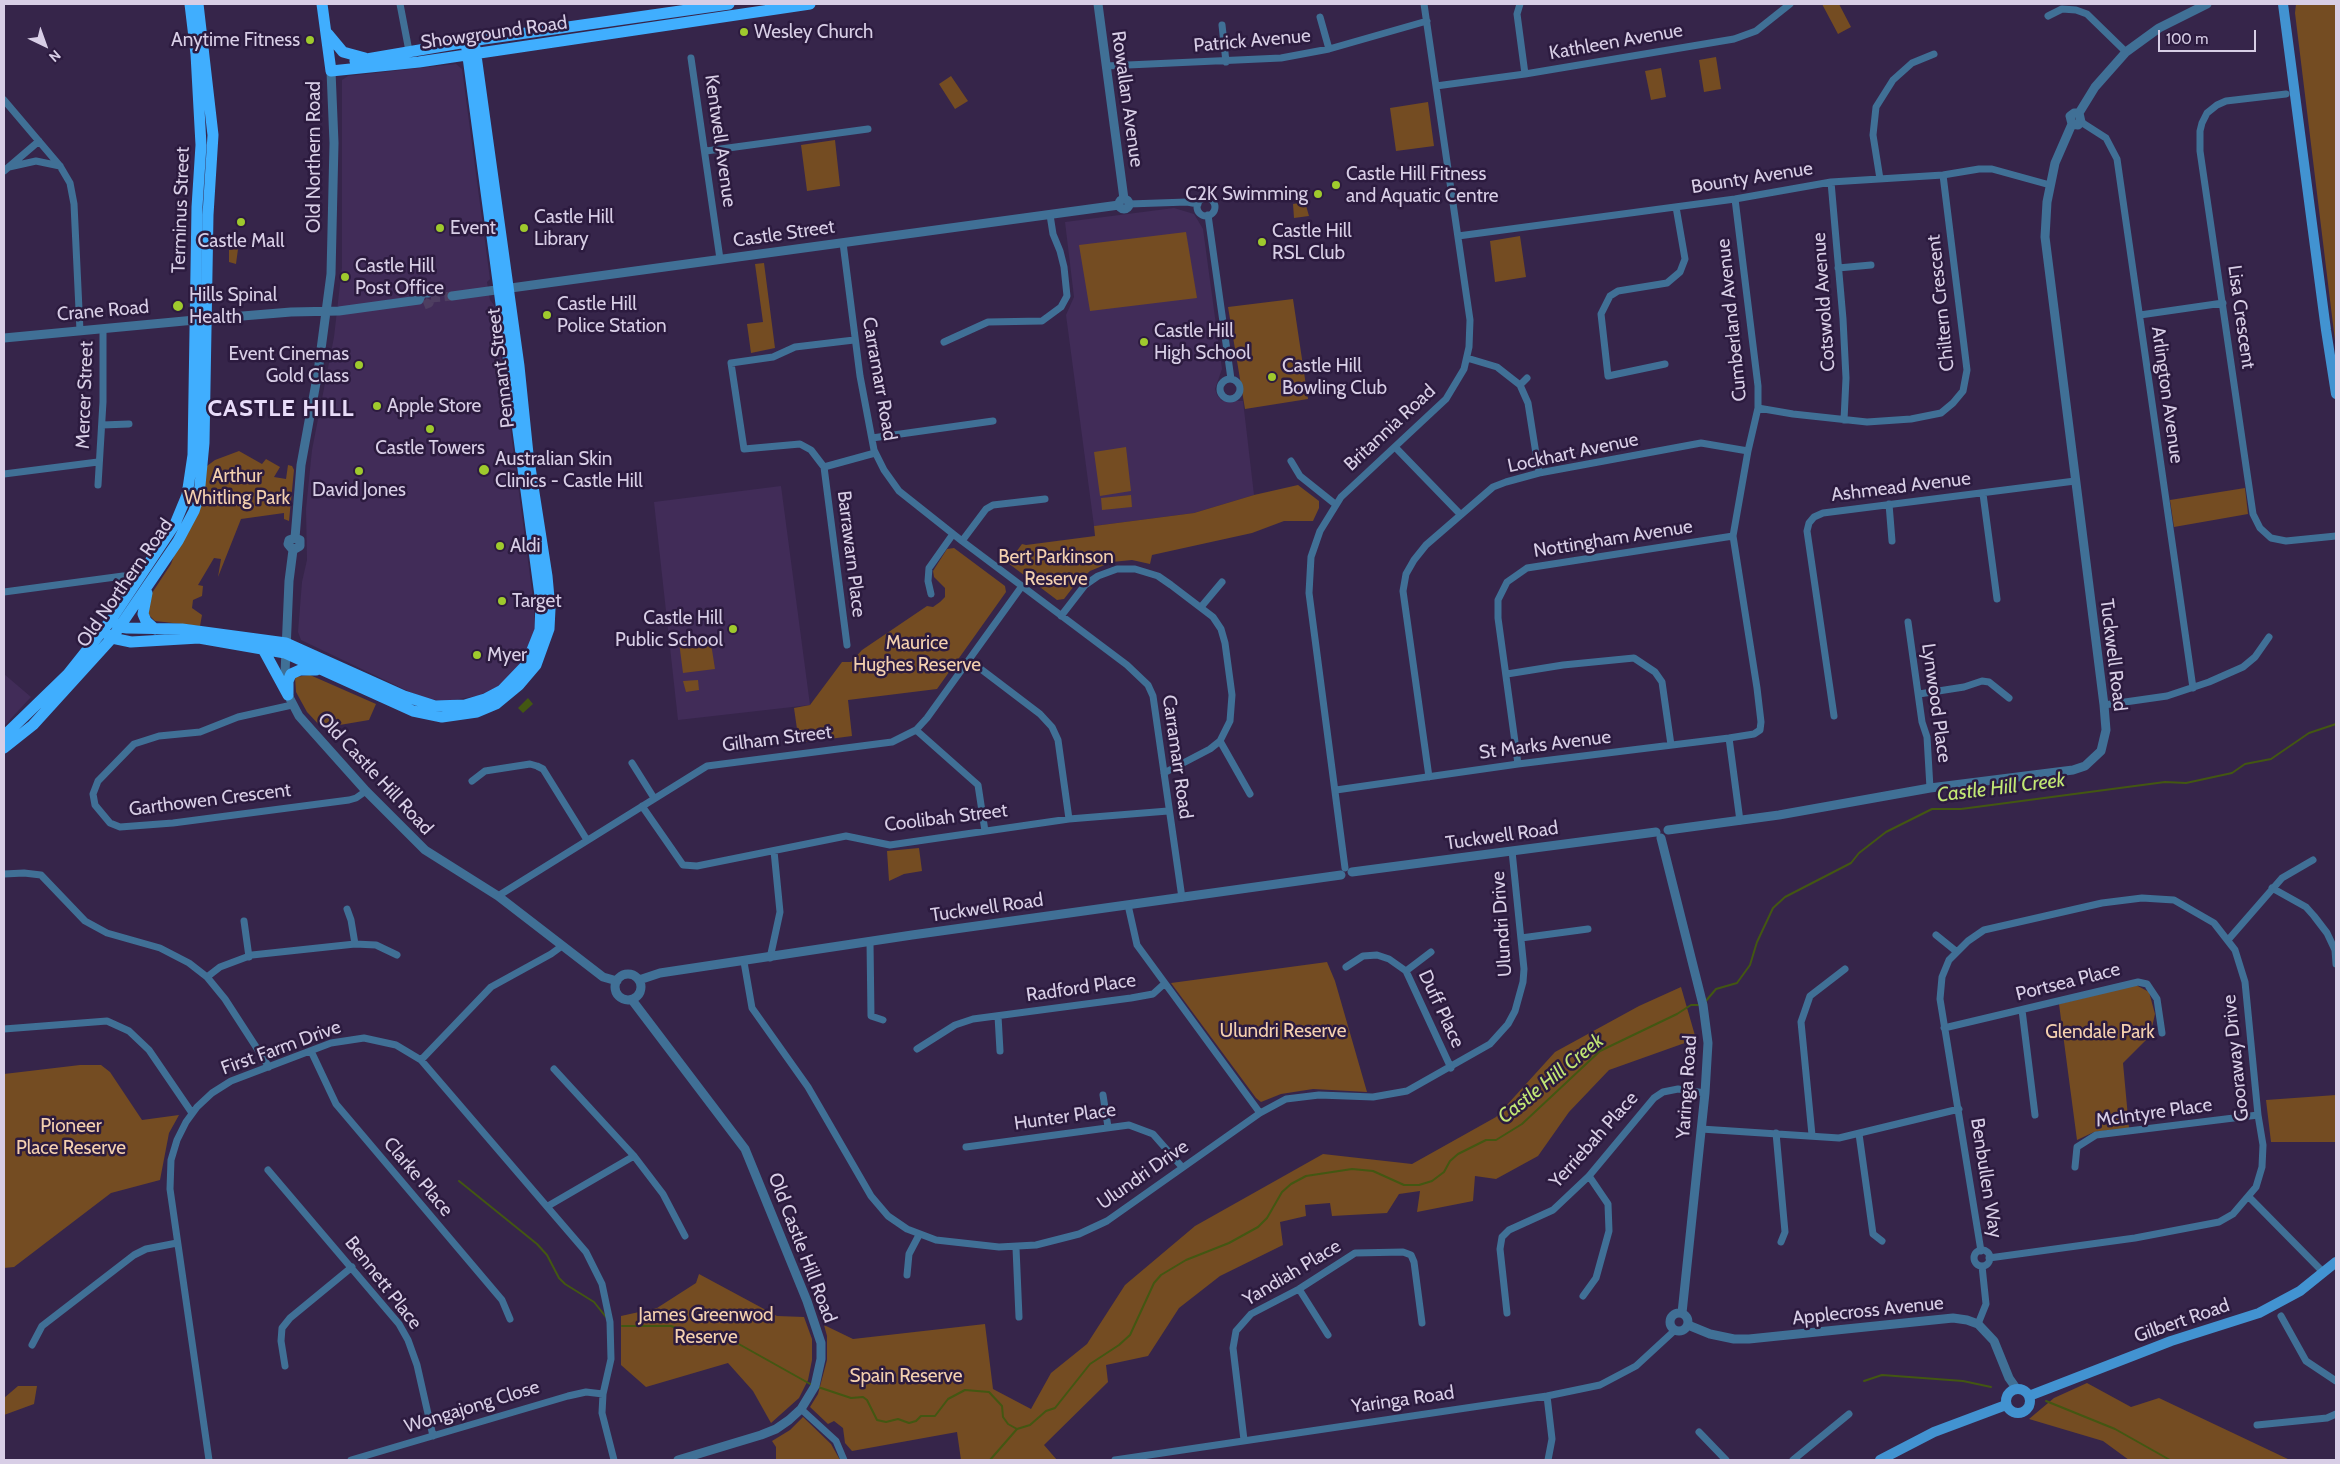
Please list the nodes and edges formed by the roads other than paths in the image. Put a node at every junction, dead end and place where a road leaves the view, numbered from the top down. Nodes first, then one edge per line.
1 (190, 4) edge
2 (198, 4) edge
3 (322, 4) edge
4 (400, 4) edge
5 (729, 4) edge
6 (810, 4) edge
7 (1098, 4) edge
8 (1424, 4) edge
9 (1520, 4) edge
10 (1790, 4) edge
11 (2208, 4) edge
12 (2283, 4) edge
13 (683, 7) edge
14 (2048, 16) dead end
15 (1320, 17) dead end
16 (701, 20) junction
17 (1427, 21) junction
18 (1222, 25) dead end
19 (326, 31) junction
20 (470, 41) junction
21 (524, 46) junction
22 (1329, 49) junction
23 (409, 51) junction
24 (2126, 52) junction
25 (471, 54) junction
26 (1934, 54) dead end
27 (369, 58) junction
28 (691, 58) dead end
29 (1226, 62) junction
30 (1106, 66) junction
31 (331, 68) junction
32 (1525, 74) junction
33 (1436, 86) junction
34 (204, 92) junction
35 (482, 94) junction
36 (2286, 94) dead end
37 (4, 100) edge
38 (2077, 120) junction
39 (868, 129) dead end
40 (39, 141) junction
41 (706, 151) junction
42 (60, 166) junction
43 (6, 169) edge
44 (1943, 175) junction
45 (1880, 179) junction
46 (1830, 182) junction
47 (2050, 185) junction
48 (1736, 199) junction
49 (1124, 203) junction
50 (1198, 204) junction
51 (1676, 207) junction
52 (1050, 215) junction
53 (1208, 215) junction
54 (1458, 236) junction
55 (843, 243) junction
56 (720, 259) junction
57 (1871, 265) dead end
58 (1838, 268) junction
59 (503, 289) junction
60 (428, 293) dead end
61 (452, 296) tunnel mouth
62 (2223, 303) junction
63 (326, 311) junction
64 (2140, 315) junction
65 (200, 320) junction
66 (104, 329) junction
67 (80, 331) junction
68 (4, 338) edge
69 (854, 340) junction
70 (944, 342) dead end
71 (1468, 358) junction
72 (1665, 364) dead end
73 (1527, 378) dead end
74 (1231, 379) dead end
75 (1520, 385) junction
76 (2336, 394) edge
77 (1758, 408) junction
78 (1844, 420) junction
79 (993, 421) dead end
80 (129, 424) dead end
81 (102, 425) junction
82 (872, 438) junction
83 (199, 443) junction
84 (1395, 447) junction
85 (1748, 451) junction
86 (875, 453) junction
87 (1291, 461) dead end
88 (98, 462) junction
89 (203, 464) joint
90 (824, 467) junction
91 (1540, 473) junction
92 (4, 474) edge
93 (190, 478) joint
94 (2075, 481) junction
95 (98, 485) dead end
96 (1983, 494) junction
97 (1045, 500) dead end
98 (1335, 504) junction
99 (1889, 504) junction
100 (1460, 514) junction
101 (953, 534) junction
102 (1733, 536) junction
103 (2336, 536) edge
104 (962, 541) junction
105 (1892, 542) dead end
106 (146, 578) junction
107 (1222, 582) dead end
108 (1022, 586) junction
109 (4, 592) edge
110 (931, 594) dead end
111 (1997, 599) dead end
112 (1202, 607) junction
113 (1061, 616) junction
114 (1908, 622) dead end
115 (116, 623) junction
116 (155, 628) junction
117 (107, 634) junction
118 (2269, 637) dead end
119 (847, 645) dead end
120 (263, 648) junction
121 (285, 648) junction
122 (969, 660) junction
123 (320, 670) junction
124 (1507, 674) junction
125 (2193, 688) junction
126 (1919, 694) junction
127 (2010, 698) dead end
128 (290, 700) junction
129 (2104, 704) junction
130 (1834, 716) dead end
131 (916, 730) junction
132 (1759, 731) joint
133 (4, 736) edge
134 (1729, 738) junction
135 (1220, 741) junction
136 (1671, 745) junction
137 (4, 748) edge
138 (632, 763) dead end
139 (1518, 764) junction
140 (1164, 773) junction
141 (1428, 777) junction
142 (472, 781) dead end
143 (1930, 788) junction
144 (1336, 790) junction
145 (366, 791) junction
146 (1250, 794) dead end
147 (654, 798) junction
148 (642, 806) junction
149 (1168, 811) junction
150 (1069, 818) junction
151 (1740, 821) junction
152 (985, 831) junction
153 (1658, 835) junction
154 (587, 840) junction
155 (774, 851) junction
156 (1512, 851) junction
157 (2313, 860) dead end
158 (1346, 872) junction
159 (4, 874) edge
160 (2272, 888) junction
161 (498, 896) junction
162 (1182, 898) junction
163 (1128, 905) junction
164 (347, 908) dead end
165 (244, 921) dead end
166 (1588, 929) dead end
167 (1936, 935) dead end
168 (1521, 938) junction
169 (2228, 940) junction
170 (870, 942) junction
171 (355, 944) junction
172 (562, 946) junction
173 (1431, 952) dead end
174 (1957, 952) junction
175 (398, 955) dead end
176 (249, 957) junction
177 (770, 958) junction
178 (744, 962) junction
179 (2336, 964) edge
180 (1346, 967) dead end
181 (1845, 969) dead end
182 (1406, 971) junction
183 (207, 977) junction
184 (639, 980) junction
185 (617, 981) junction
186 (1164, 984) junction
187 (632, 1000) junction
188 (2022, 1010) junction
189 (998, 1016) junction
190 (883, 1020) dead end
191 (1944, 1028) junction
192 (4, 1029) edge
193 (2162, 1034) dead end
194 (917, 1049) dead end
195 (311, 1051) junction
196 (1000, 1051) dead end
197 (421, 1060) junction
198 (269, 1067) junction
199 (1451, 1068) junction
200 (554, 1069) dead end
201 (1705, 1093) junction
202 (1104, 1096) dead end
203 (1959, 1110) junction
204 (192, 1113) junction
205 (1260, 1113) junction
206 (2034, 1115) dead end
207 (2258, 1115) junction
208 (1108, 1127) junction
209 (1701, 1129) junction
210 (1776, 1133) junction
211 (1859, 1134) junction
212 (1812, 1135) junction
213 (966, 1147) dead end
214 (634, 1156) junction
215 (2075, 1167) dead end
216 (1182, 1168) junction
217 (268, 1170) dead end
218 (1589, 1176) junction
219 (2249, 1197) junction
220 (548, 1206) junction
221 (919, 1235) junction
222 (685, 1236) dead end
223 (1882, 1241) dead end
224 (1781, 1242) dead end
225 (177, 1243) junction
226 (1016, 1248) junction
227 (1981, 1251) junction
228 (1989, 1258) junction
229 (2336, 1262) edge
230 (352, 1266) junction
231 (1982, 1266) junction
232 (2324, 1273) junction
233 (907, 1275) dead end
234 (1299, 1289) junction
235 (1583, 1296) dead end
236 (1507, 1313) dead end
237 (1682, 1313) junction
238 (2281, 1316) dead end
239 (1019, 1317) dead end
240 (510, 1319) dead end
241 (1422, 1323) dead end
242 (1978, 1324) junction
243 (1688, 1326) junction
244 (1674, 1331) junction
245 (1328, 1336) dead end
246 (32, 1345) dead end
247 (285, 1366) dead end
248 (2336, 1381) edge
249 (2016, 1388) junction
250 (603, 1394) junction
251 (1547, 1396) junction
252 (2029, 1396) junction
253 (2006, 1405) junction
254 (801, 1409) junction
255 (1849, 1414) dead end
256 (2336, 1414) edge
257 (2257, 1425) dead end
258 (1699, 1432) dead end
259 (433, 1436) junction
260 (1244, 1440) junction
261 (1117, 1459) edge
262 (209, 1460) edge
263 (351, 1460) edge
264 (614, 1460) edge
265 (678, 1460) edge
266 (844, 1460) edge
267 (1548, 1460) edge
268 (1726, 1460) edge
269 (1793, 1460) edge
270 (1880, 1460) edge

1 - 34 main road, Terminus Street
2 - 34 main road, Terminus Street
3 - 19 main road, Old Northern Road
4 - 23 street
5 - 13 main road, Showground Road
6 - 16 main road, Showground Road
7 - 30 street, Rowallan Avenue
8 - 17 street, Britannia Road
9 - 32 street
10 - 32 street, Kathleen Avenue
11 - 24 street, Tuckwell Road
12 - 76 main road
13 - 16 main road
13 - 20 main road, Showground Road
14 - 24 street
15 - 22 street
16 - 21 main road, Showground Road
17 - 22 street, Patrick Avenue
17 - 33 street, Britannia Road
18 - 29 street
19 - 27 main road
19 - 31 main road, Old Northern Road
20 - 23 main road, Showground Road
20 - 25 main road
21 - 25 main road, Showground Road
21 - 35 main road
22 - 29 street, Patrick Avenue
23 - 27 main road, Showground Road
24 - 38 street, Tuckwell Road
25 - 31 main road, Showground Road
25 - 35 main road, Pennant Street
25 - 59 main road, Pennant Street
26 - 45 street
27 - 31 main road, Showground Road
28 - 41 street, Kentwell Avenue
29 - 30 street, Patrick Avenue
30 - 49 street, Rowallan Avenue
31 - 63 street, Old Northern Road
32 - 33 street, Kathleen Avenue
33 - 54 street, Britannia Road
34 - 65 main road, Terminus Street
35 - 59 main road, Pennant Street
36 - 62 street, Lisa Crescent
37 - 40 street
38 - 47 street, Tuckwell Road
38 - 64 street, Arlington Avenue
39 - 41 street
40 - 42 street
40 - 43 street
41 - 56 street, Kentwell Avenue
42 - 43 street
42 - 67 street
44 - 45 street, Bounty Avenue
44 - 47 street, Bounty Avenue
44 - 78 street, Chiltern Crescent
45 - 46 street, Bounty Avenue
46 - 48 street, Bounty Avenue
46 - 58 street, Cotswold Avenue
47 - 94 street, Tuckwell Road
48 - 51 street, Bounty Avenue
48 - 77 street, Cumberland Avenue
49 - 50 street, Castle Street
49 - 52 street, Castle Street
50 - 53 street
50 - 53 street
51 - 54 street, Bounty Avenue
51 - 72 street
52 - 55 street, Castle Street
52 - 70 street
53 - 74 street
54 - 71 street, Britannia Road
55 - 56 street, Castle Street
55 - 69 street, Carramarr Road
56 - 59 street, Castle Street
57 - 58 street
58 - 78 street, Cotswold Avenue
59 - 61 street, Castle Street
59 - 121 main road, Pennant Street
59 - 123 main road, Pennant Street
60 - 63 street
62 - 64 street
62 - 103 street, Lisa Crescent
63 - 65 street, Crane Road
63 - 121 street
64 - 125 street, Arlington Avenue
65 - 66 street, Crane Road
65 - 83 main road, Terminus Street
66 - 67 street, Crane Road
66 - 81 street, Mercer Street
67 - 68 street, Crane Road
69 - 82 street, Carramarr Road
69 - 90 street
71 - 75 street
71 - 84 street, Britannia Road
73 - 75 street
75 - 91 street
77 - 78 street, Chiltern Crescent
77 - 85 street, Cumberland Avenue
79 - 82 street
80 - 81 street
81 - 88 street, Mercer Street
82 - 86 street, Carramarr Road
83 - 89 main road, Terminus Street
83 - 93 main road, Terminus Street
84 - 98 street, Britannia Road
84 - 100 street
85 - 91 street, Lockhart Avenue
85 - 102 street, Cumberland Avenue
86 - 90 street
86 - 101 street, Carramarr Road
87 - 98 street
88 - 92 street, Mercer Street
88 - 95 street, Mercer Street
89 - 106 main road, Old Northern Road
90 - 119 street, Barrawarn Place
91 - 100 street, Lockhart Avenue
93 - 106 main road, Old Northern Road
94 - 96 street, Ashmead Avenue
94 - 129 street, Tuckwell Road
96 - 99 street, Ashmead Avenue
96 - 111 street
97 - 104 street
98 - 144 street, Britannia Road
99 - 105 street
99 - 130 street, Ashmead Avenue
100 - 141 street, Lockhart Avenue
101 - 104 street, Carramarr Road
101 - 110 street
102 - 124 street, Nottingham Avenue
102 - 132 street, Cumberland Avenue
104 - 108 street, Carramarr Road
106 - 109 street
106 - 115 main road, Old Northern Road
106 - 116 main road
107 - 112 street
108 - 113 street, Carramarr Road
108 - 122 street, Gilham Street
112 - 113 street
112 - 135 street
113 - 140 street, Carramarr Road
114 - 126 street, Lynwood Place
115 - 116 main road
115 - 117 main road, Old Northern Road
116 - 121 main road
117 - 120 main road
117 - 133 main road, Old Northern Road
117 - 137 main road, Old Northern Road
118 - 125 street
120 - 121 main road
120 - 128 main road
121 - 123 main road, Pennant Street
121 - 128 street
122 - 131 street, Gilham Street
122 - 150 street
123 - 128 main road
124 - 136 street
124 - 139 street, Nottingham Avenue
125 - 129 street
126 - 127 street
126 - 143 street, Lynwood Place
128 - 145 street, Old Castle Hill Road
128 - 145 street, Garthowen Crescent
129 - 143 street, Tuckwell Road
131 - 147 street, Gilham Street
131 - 152 street
132 - 134 street, St Marks Avenue
134 - 136 street, St Marks Avenue
134 - 151 street
135 - 140 street
135 - 146 street
136 - 139 street, St Marks Avenue
138 - 147 street
139 - 141 street, St Marks Avenue
140 - 149 street, Carramarr Road
141 - 144 street, St Marks Avenue
142 - 154 street
143 - 151 street, Tuckwell Road
144 - 158 street, Britannia Road
145 - 161 street, Old Castle Hill Road
147 - 148 street, Gilham Street
148 - 154 street, Gilham Street
148 - 155 street, Coolibah Street
149 - 150 street, Coolibah Street
149 - 162 street, Carramarr Road
150 - 152 street, Coolibah Street
151 - 153 street, Tuckwell Road
152 - 155 street, Coolibah Street
153 - 156 street, Tuckwell Road
153 - 201 street, Yaringa Road
154 - 161 street, Gilham Street
155 - 177 street
156 - 158 street, Tuckwell Road
156 - 168 street, Ulundri Drive
157 - 160 street
158 - 162 street, Tuckwell Road
159 - 183 street
160 - 169 street
160 - 179 street
161 - 172 street, Old Castle Hill Road
162 - 163 street, Tuckwell Road
163 - 170 street, Tuckwell Road
163 - 186 street
164 - 171 street
165 - 176 street
166 - 168 street
167 - 174 street
168 - 199 street, Ulundri Drive
169 - 174 street, Gooraway Drive
169 - 207 street, Gooraway Drive
170 - 177 street, Tuckwell Road
170 - 190 street
171 - 175 street
171 - 176 street
172 - 185 street, Old Castle Hill Road
172 - 197 street
173 - 182 street
174 - 191 street, Gooraway Drive
176 - 183 street
177 - 178 street, Tuckwell Road
178 - 184 street, Tuckwell Road
178 - 221 street, Ulundri Drive
180 - 182 street, Duff Place
181 - 212 street
182 - 199 street, Duff Place
183 - 198 street
184 - 185 street
184 - 187 street
185 - 187 street
186 - 189 street, Radford Place
186 - 205 street
187 - 254 street, Old Castle Hill Road
188 - 191 street, Portsea Place
188 - 193 street, Portsea Place
188 - 206 street
189 - 194 street, Radford Place
189 - 196 street
191 - 203 street, Gooraway Drive
192 - 204 street
195 - 197 street, First Farm Drive
195 - 198 street, First Farm Drive
195 - 240 street, Clarke Place
197 - 220 street, First Farm Drive
198 - 204 street, First Farm Drive
199 - 205 street, Ulundri Drive
200 - 214 street
201 - 209 street, Yaringa Road
201 - 218 street, Yerriebah Place
202 - 208 street
203 - 211 street
203 - 227 street, Benbullen Way
204 - 225 street, First Farm Drive
205 - 216 street, Ulundri Drive
207 - 215 street, McIntyre Place
207 - 219 street, Gooraway Drive
208 - 213 street, Hunter Place
208 - 216 street, Hunter Place
209 - 210 street
209 - 237 street, Yaringa Road
210 - 212 street
210 - 224 street
211 - 212 street
211 - 223 street
214 - 220 street
214 - 222 street
216 - 226 street, Ulundri Drive
217 - 230 street, Bennett Place
218 - 235 street
218 - 236 street, Yerriebah Place
219 - 228 street, Gooraway Drive
219 - 232 street
220 - 250 street, First Farm Drive
221 - 226 street, Ulundri Drive
221 - 233 street
225 - 246 street
225 - 262 street, First Farm Drive
226 - 239 street
227 - 228 street
227 - 231 street
228 - 231 street
229 - 232 main road, Gilbert Road
230 - 247 street
230 - 259 street, Bennett Place
231 - 242 street, Benbullen Way
232 - 252 main road, Gilbert Road
234 - 241 street, Yandiah Place
234 - 245 street
234 - 260 street, Yandiah Place
237 - 243 street
237 - 244 street
238 - 248 street
242 - 243 street, Applecross Avenue
242 - 249 street
243 - 244 street
244 - 251 street, Yaringa Road
249 - 252 main road
249 - 253 main road
250 - 259 street, Wongajong Close
250 - 264 street, First Farm Drive
251 - 260 street, Yaringa Road
251 - 267 street
252 - 253 main road
253 - 270 main road
254 - 265 street, Old Castle Hill Road
254 - 266 street
255 - 269 street
256 - 257 street
258 - 268 street
259 - 263 street, Wongajong Close
260 - 261 street, Yaringa Road

